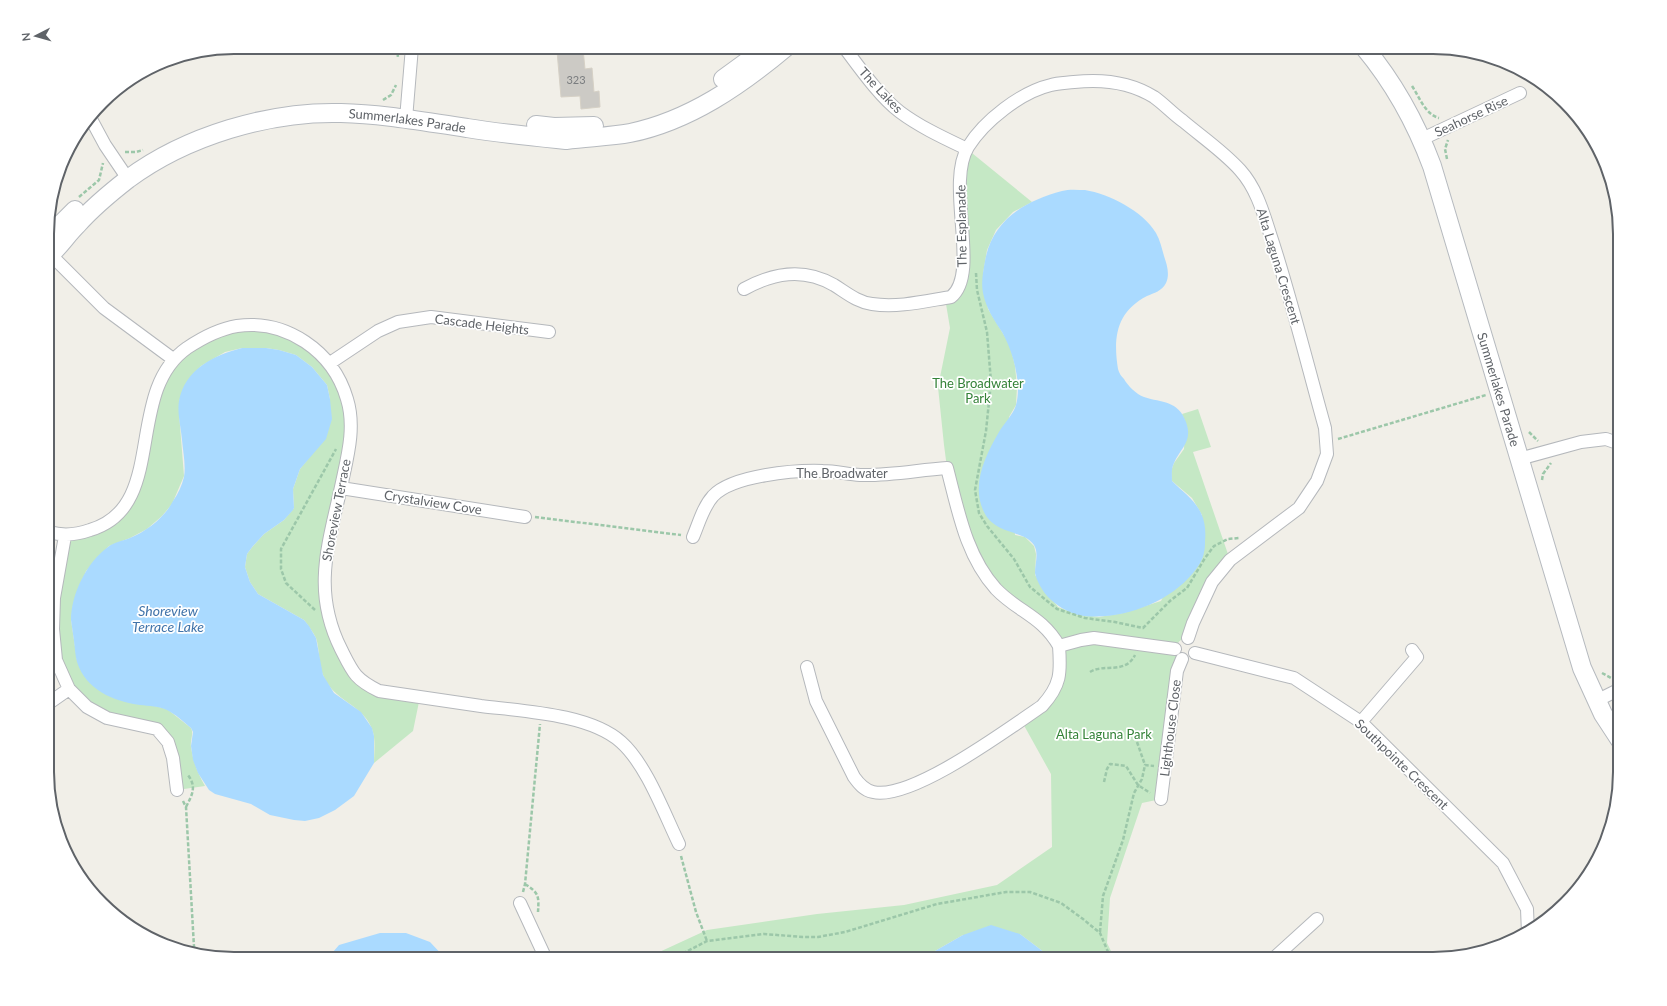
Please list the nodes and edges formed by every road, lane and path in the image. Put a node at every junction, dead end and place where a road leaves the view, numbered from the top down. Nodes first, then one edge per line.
1 (411, 54) edge
2 (757, 54) edge
3 (778, 54) edge
4 (849, 54) edge
5 (1369, 54) edge
6 (1385, 54) edge
7 (1411, 84) dead end
8 (1520, 93) dead end
9 (406, 113) junction
10 (1445, 117) dead end
11 (92, 123) edge
12 (1427, 136) junction
13 (1450, 137) dead end
14 (967, 149) junction
15 (1447, 161) dead end
16 (125, 174) junction
17 (54, 231) edge
18 (54, 250) edge
19 (54, 260) edge
20 (976, 271) dead end
21 (744, 289) dead end
22 (549, 332) dead end
23 (173, 359) junction
24 (330, 363) junction
25 (1499, 391) junction
26 (1526, 428) dead end
27 (1613, 442) edge
28 (338, 444) dead end
29 (1326, 444) junction
30 (1554, 449) junction
31 (1525, 458) junction
32 (1543, 484) dead end
33 (341, 488) junction
34 (525, 517) joint
35 (54, 533) edge
36 (65, 536) junction
37 (693, 537) joint
38 (1253, 543) junction
39 (54, 598) edge
40 (316, 612) dead end
41 (1188, 638) junction
42 (54, 644) edge
43 (1138, 644) junction
44 (1059, 646) junction
45 (1412, 650) dead end
46 (1195, 653) junction
47 (1178, 654) junction
48 (807, 667) dead end
49 (1090, 672) dead end
50 (1601, 673) dead end
51 (1613, 678) edge
52 (69, 689) junction
53 (1607, 696) edge
54 (54, 700) edge
55 (1613, 707) edge
56 (538, 720) junction
57 (1361, 722) junction
58 (1613, 731) edge
59 (1137, 742) dead end
60 (1145, 765) junction
61 (1165, 768) junction
62 (185, 771) dead end
63 (1104, 782) dead end
64 (1138, 786) junction
65 (177, 790) joint
66 (1161, 799) joint
67 (186, 806) junction
68 (679, 844) joint
69 (520, 903) joint
70 (1317, 919) dead end
71 (1528, 925) edge
72 (1100, 933) junction
73 (707, 942) junction
74 (194, 947) joint
75 (197, 948) edge
76 (543, 952) edge
77 (686, 952) edge
78 (1108, 952) edge
79 (1282, 952) edge

1 - 9 street
2 - 9 street, Summerlakes Parade
3 - 9 street, Summerlakes Parade
4 - 14 street, The Lakes
5 - 12 street, Summerlakes Parade
6 - 12 street, Summerlakes Parade
7 - 10 path
8 - 12 street, Seahorse Rise
9 - 16 street, Summerlakes Parade
11 - 16 street
12 - 25 street, Summerlakes Parade
12 - 31 street, Summerlakes Parade
13 - 15 path
14 - 21 street, The Esplanade
14 - 29 street, Alta Laguna Crescent
16 - 17 street, Summerlakes Parade
16 - 18 street, Summerlakes Parade
19 - 23 street
20 - 38 path
22 - 24 street, Cascade Heights
23 - 24 street, Shoreview Terrace
23 - 36 street, Shoreview Terrace
24 - 33 street, Shoreview Terrace
25 - 29 path
25 - 31 street, Summerlakes Parade
26 - 30 path
27 - 30 street
28 - 40 path
29 - 38 street, Alta Laguna Crescent
30 - 31 street
30 - 32 path
31 - 53 street, Summerlakes Parade
33 - 34 street, Crystalview Cove
33 - 56 street, Shoreview Terrace
34 - 37 path
35 - 36 street, Shoreview Terrace
36 - 39 street
37 - 44 street, The Broadwater
38 - 41 street, Alta Laguna Crescent
41 - 46 street
41 - 47 street
42 - 52 street
43 - 44 street
43 - 47 street
43 - 49 path
44 - 48 street
45 - 57 street
46 - 47 street
46 - 57 street, Southpointe Crescent
47 - 61 street, Lighthouse Close
50 - 51 path
52 - 54 street
52 - 65 street
53 - 55 street, Summerlakes Parade
53 - 58 street, Summerlakes Parade
56 - 68 street, Shoreview Terrace
56 - 69 path
57 - 71 street, Southpointe Crescent
59 - 60 path
60 - 61 path
60 - 64 path
61 - 66 street, Lighthouse Close
62 - 67 path
63 - 64 path
64 - 66 path
64 - 72 path
65 - 67 path
67 - 74 path
68 - 73 path
69 - 76 street
70 - 79 street
72 - 73 path
72 - 78 path
73 - 77 path
74 - 75 path

